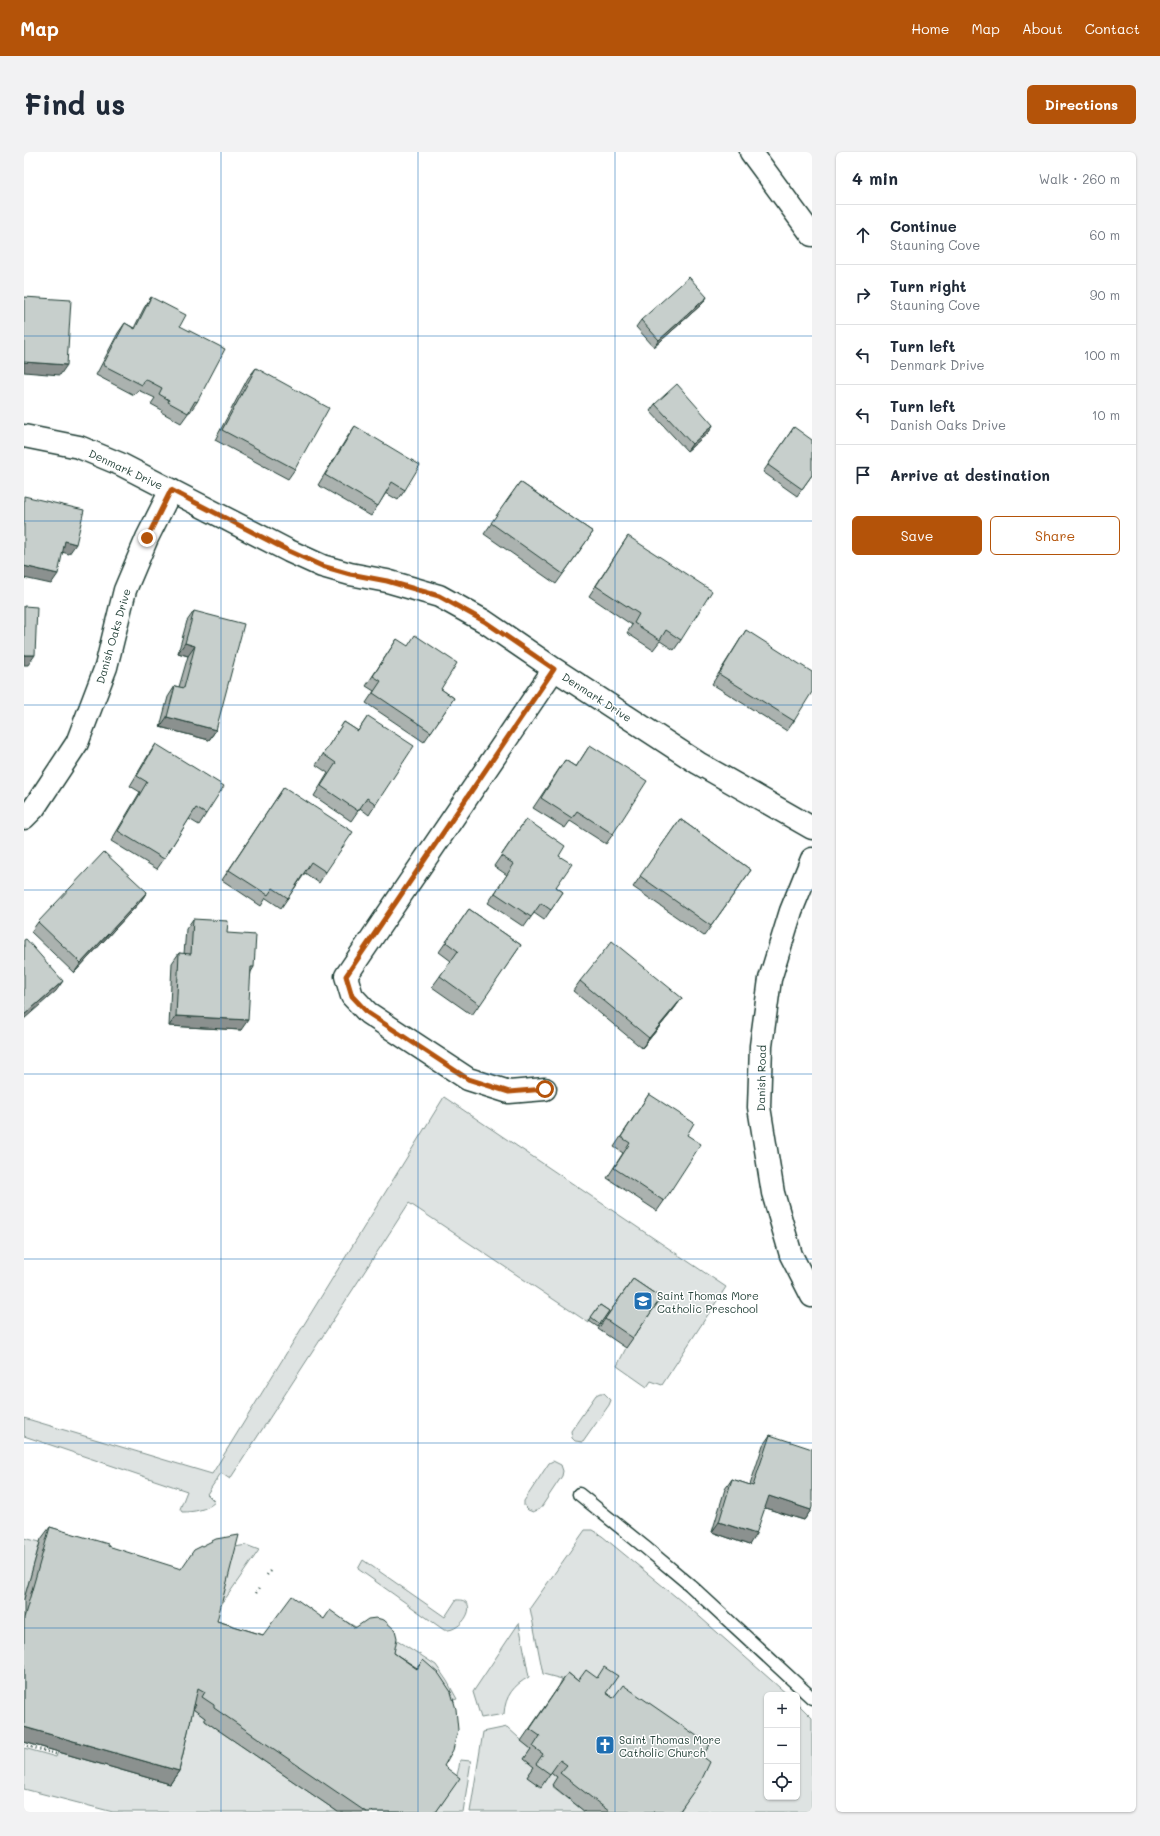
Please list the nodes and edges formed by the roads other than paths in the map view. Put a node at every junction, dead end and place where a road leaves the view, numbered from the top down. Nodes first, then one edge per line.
1 (751, 152) edge
2 (812, 235) edge
3 (24, 436) edge
4 (171, 490) junction
5 (554, 669) junction
6 (24, 818) edge
7 (812, 828) edge
8 (812, 859) edge
9 (545, 1089) dead end
10 (812, 1296) edge
11 (579, 1494) dead end
12 (812, 1698) edge

1 - 2 street
3 - 4 street, Denmark Drive
4 - 5 street, Denmark Drive
4 - 6 street, Danish Oaks Drive
5 - 7 street, Denmark Drive
5 - 9 street
8 - 10 street, Danish Road
11 - 12 lane

